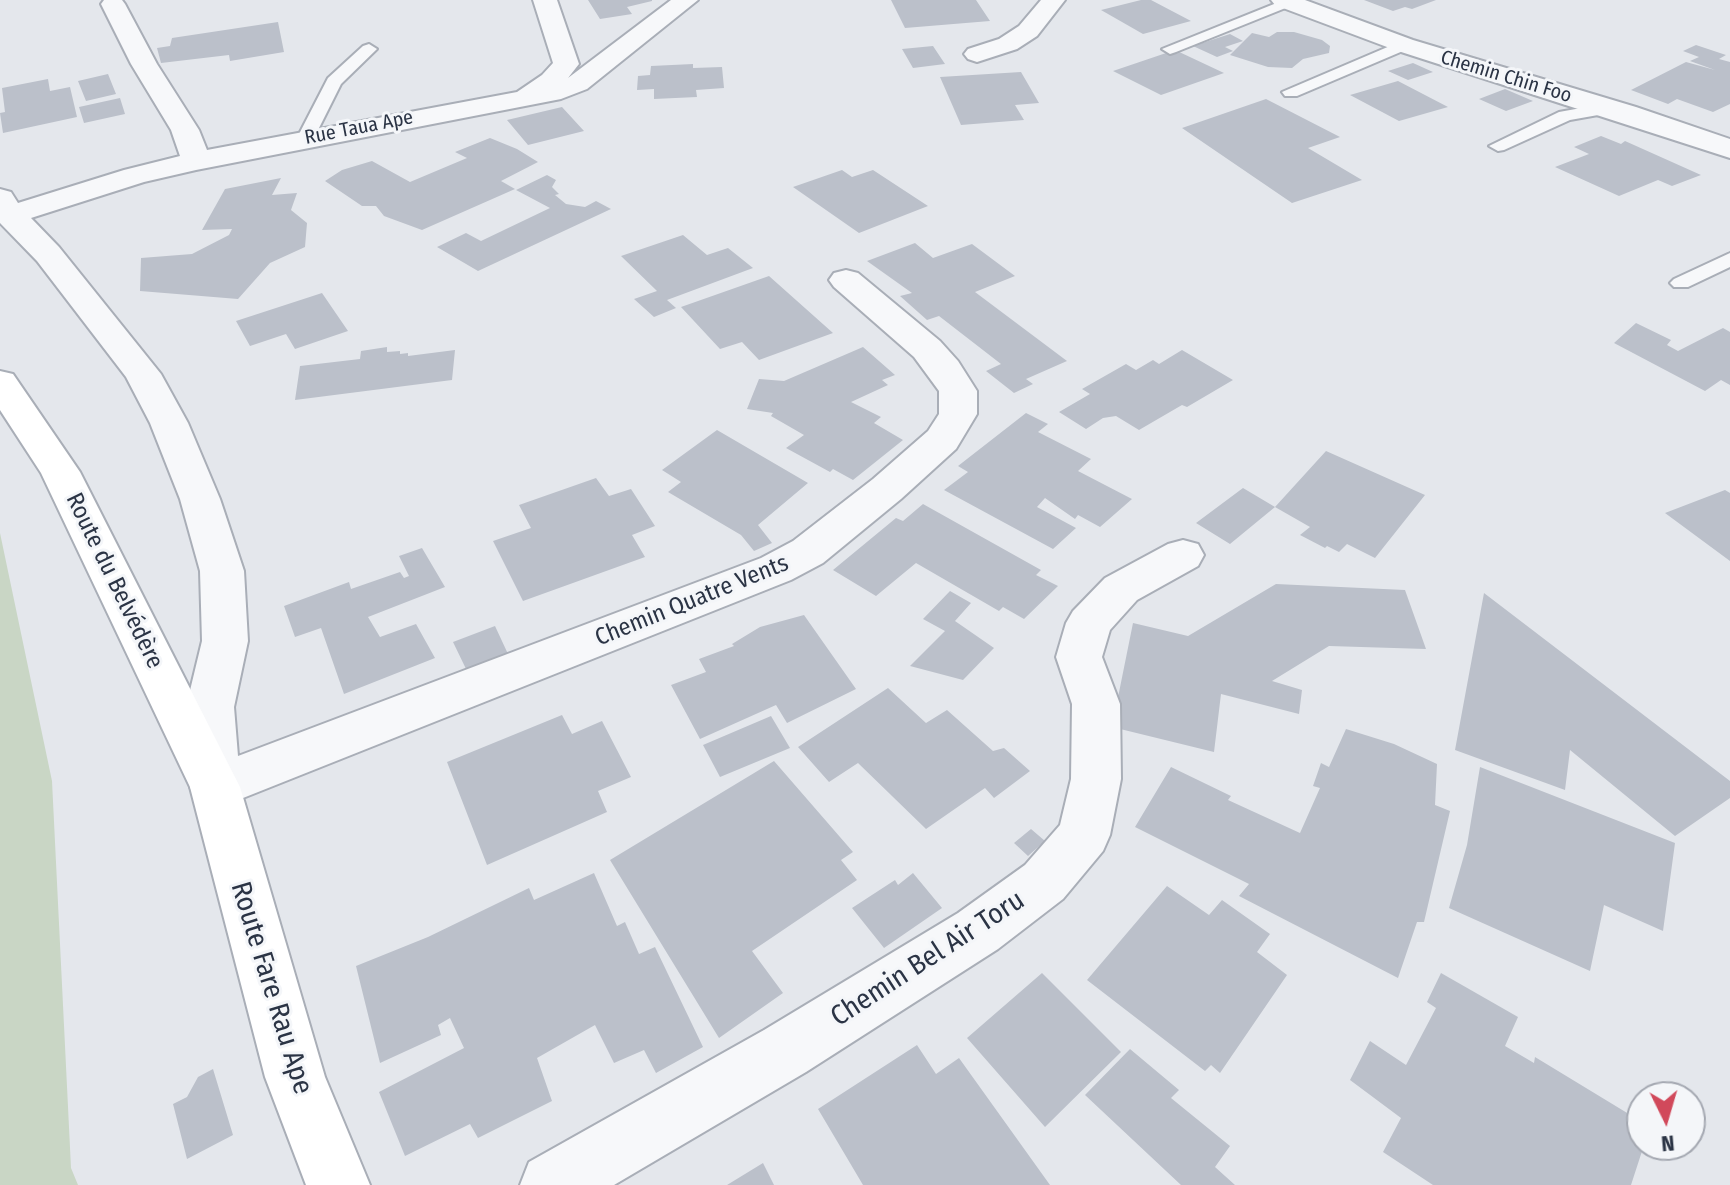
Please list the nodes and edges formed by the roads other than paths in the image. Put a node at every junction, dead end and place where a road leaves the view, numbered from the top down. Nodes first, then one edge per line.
1 (545, 0) edge
2 (686, 0) edge
3 (1053, 0) edge
4 (1286, 2) edge
5 (113, 4) dead end
6 (1404, 45) junction
7 (369, 49) dead end
8 (1170, 49) dead end
9 (977, 54) dead end
10 (1291, 92) dead end
11 (520, 99) junction
12 (1609, 108) junction
13 (306, 138) junction
14 (1498, 146) dead end
15 (1730, 149) edge
16 (196, 161) junction
17 (5, 206) edge
18 (1730, 259) edge
19 (846, 280) dead end
20 (1681, 283) dead end
21 (0, 382) edge
22 (1183, 555) dead end
23 (215, 787) junction
24 (338, 1185) edge
25 (552, 1185) edge

1 - 11 street
2 - 11 street, Rue Taua Ape
3 - 9 street
4 - 6 street, Chemin Chin Foo
4 - 8 lane
5 - 16 street
6 - 10 lane
6 - 12 street, Chemin Chin Foo
7 - 13 lane
11 - 13 street, Rue Taua Ape
12 - 14 lane
12 - 15 street, Chemin Chin Foo
13 - 16 street, Rue Taua Ape
16 - 17 street, Rue Taua Ape
17 - 23 street
18 - 20 lane
19 - 23 street, Chemin Quatre Vents
21 - 23 street, Route du Belvédère
22 - 25 street, Chemin Bel Air Toru
23 - 24 street, Route Fare Rau Ape

